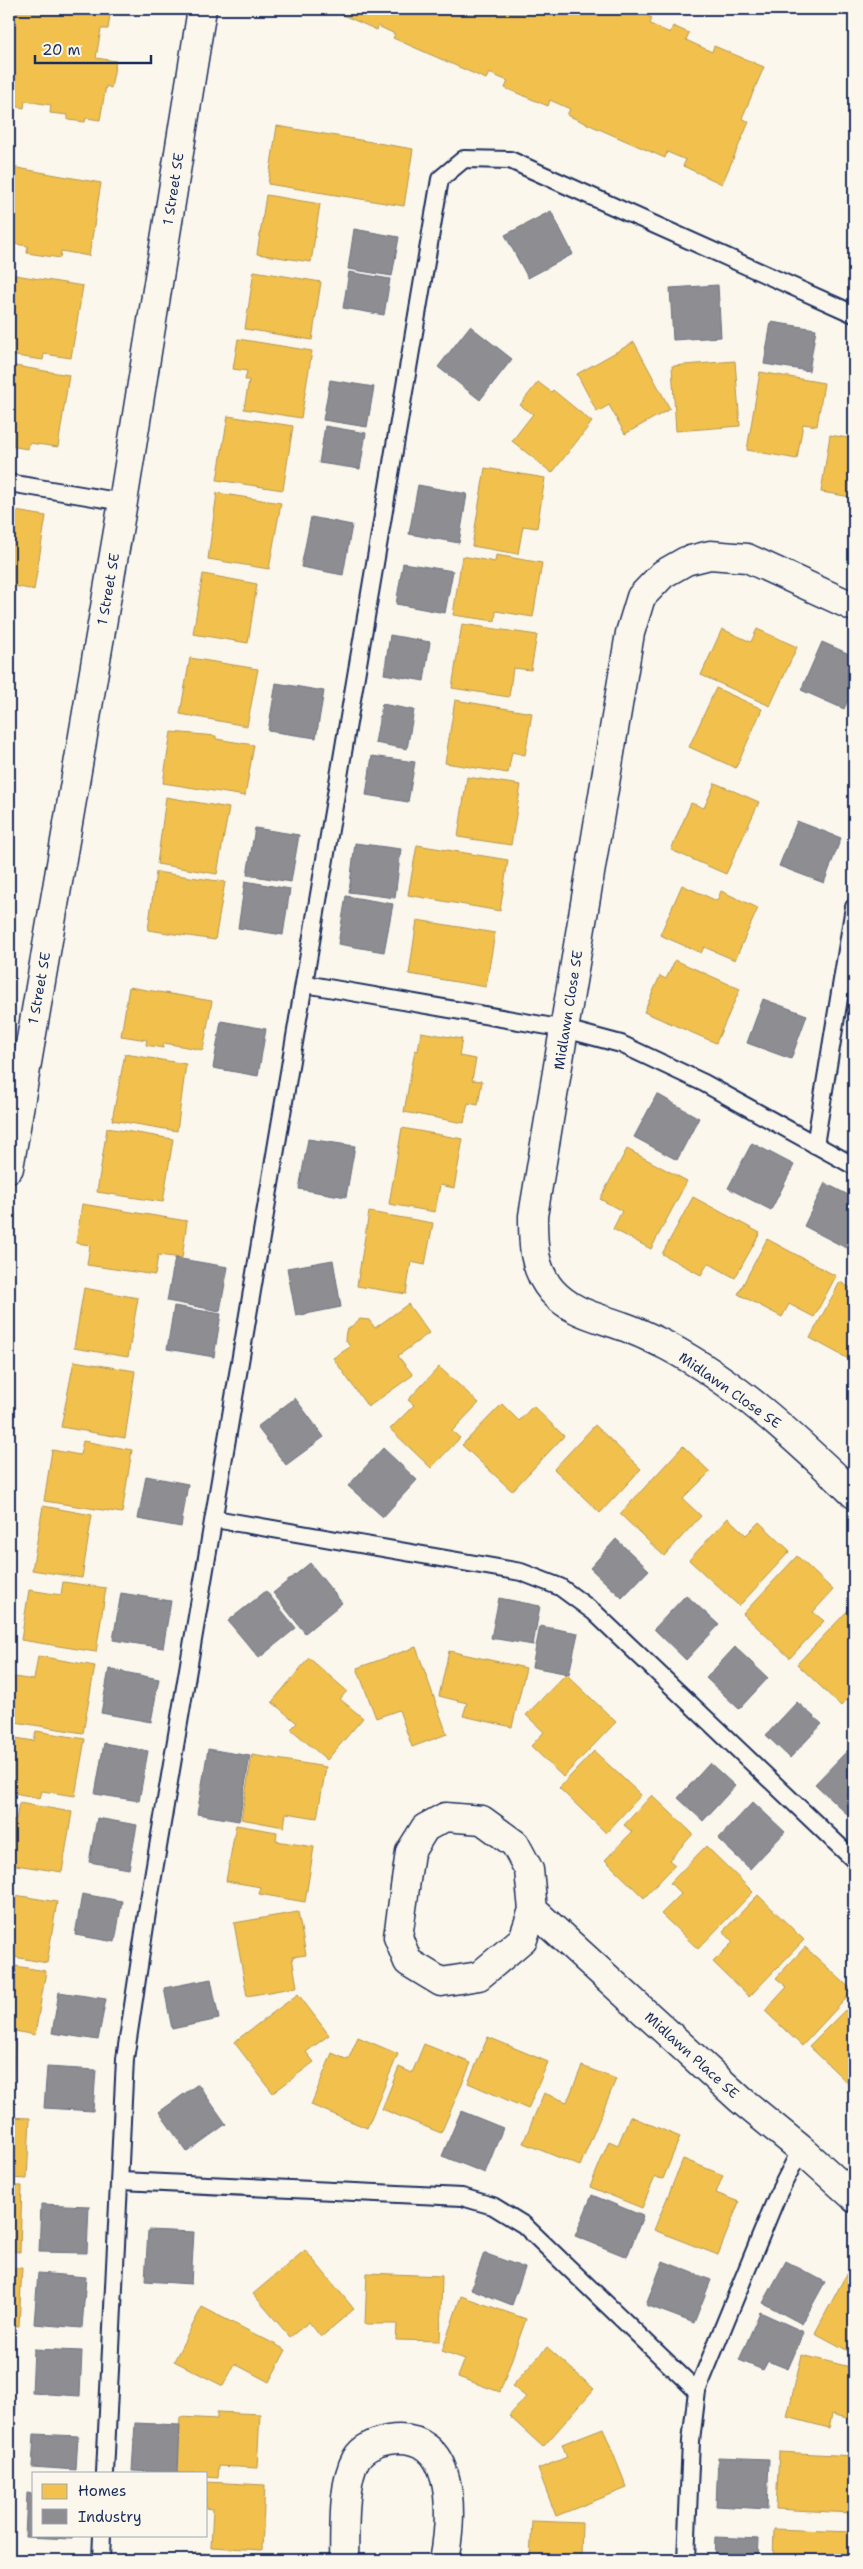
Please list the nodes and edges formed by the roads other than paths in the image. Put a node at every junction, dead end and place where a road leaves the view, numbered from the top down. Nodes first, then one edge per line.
1 (202, 9) edge
2 (854, 314) edge
3 (9, 483) edge
4 (123, 502) junction
5 (854, 607) edge
6 (854, 907) edge
7 (304, 984) junction
8 (565, 1029) junction
9 (815, 1146) junction
10 (854, 1166) edge
11 (9, 1168) edge
12 (854, 1494) edge
13 (215, 1519) junction
14 (854, 1860) edge
15 (533, 1910) junction
16 (801, 2148) junction
17 (121, 2181) junction
18 (854, 2197) edge
19 (698, 2391) junction
20 (105, 2472) edge
21 (102, 2536) edge
22 (101, 2560) edge
23 (344, 2560) edge
24 (444, 2560) edge
25 (686, 2560) edge

1 - 4 street, 1 Street SE
2 - 7 lane
3 - 4 lane
4 - 11 street, 1 Street SE
5 - 8 street, Midlawn Close SE
6 - 9 lane
7 - 8 lane
7 - 13 lane
8 - 9 lane
8 - 12 street, Midlawn Close SE
9 - 10 lane
13 - 14 lane
13 - 17 lane
15 - 15 street
15 - 16 street, Midlawn Place SE
16 - 18 street, Midlawn Place SE
16 - 19 lane
17 - 19 lane
17 - 20 lane
19 - 25 lane
21 - 22 lane
23 - 24 street

